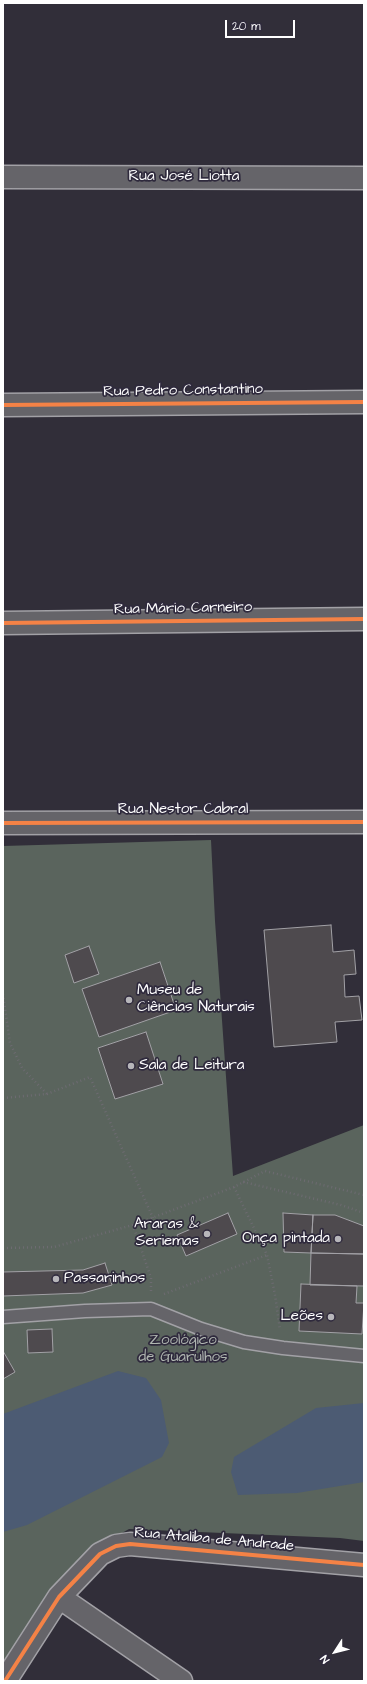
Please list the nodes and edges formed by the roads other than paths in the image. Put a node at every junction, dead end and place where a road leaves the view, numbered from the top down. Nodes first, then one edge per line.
1 (3, 177) edge
2 (364, 178) edge
3 (364, 402) edge
4 (3, 405) edge
5 (364, 619) edge
6 (3, 623) edge
7 (364, 822) edge
8 (3, 823) edge
9 (3, 1317) edge
10 (364, 1356) edge
11 (364, 1565) edge
12 (59, 1598) junction
13 (5, 1681) edge
14 (181, 1681) edge

1 - 2 street, Rua José Liotta
3 - 4 street, Rua Pedro Constantino
5 - 6 street, Rua Mário Carneiro
7 - 8 street, Rua Nestor Cabral
9 - 10 lane
11 - 12 street, Rua Ataliba de Andrade
12 - 13 street, Rua Ataliba de Andrade
12 - 14 street

